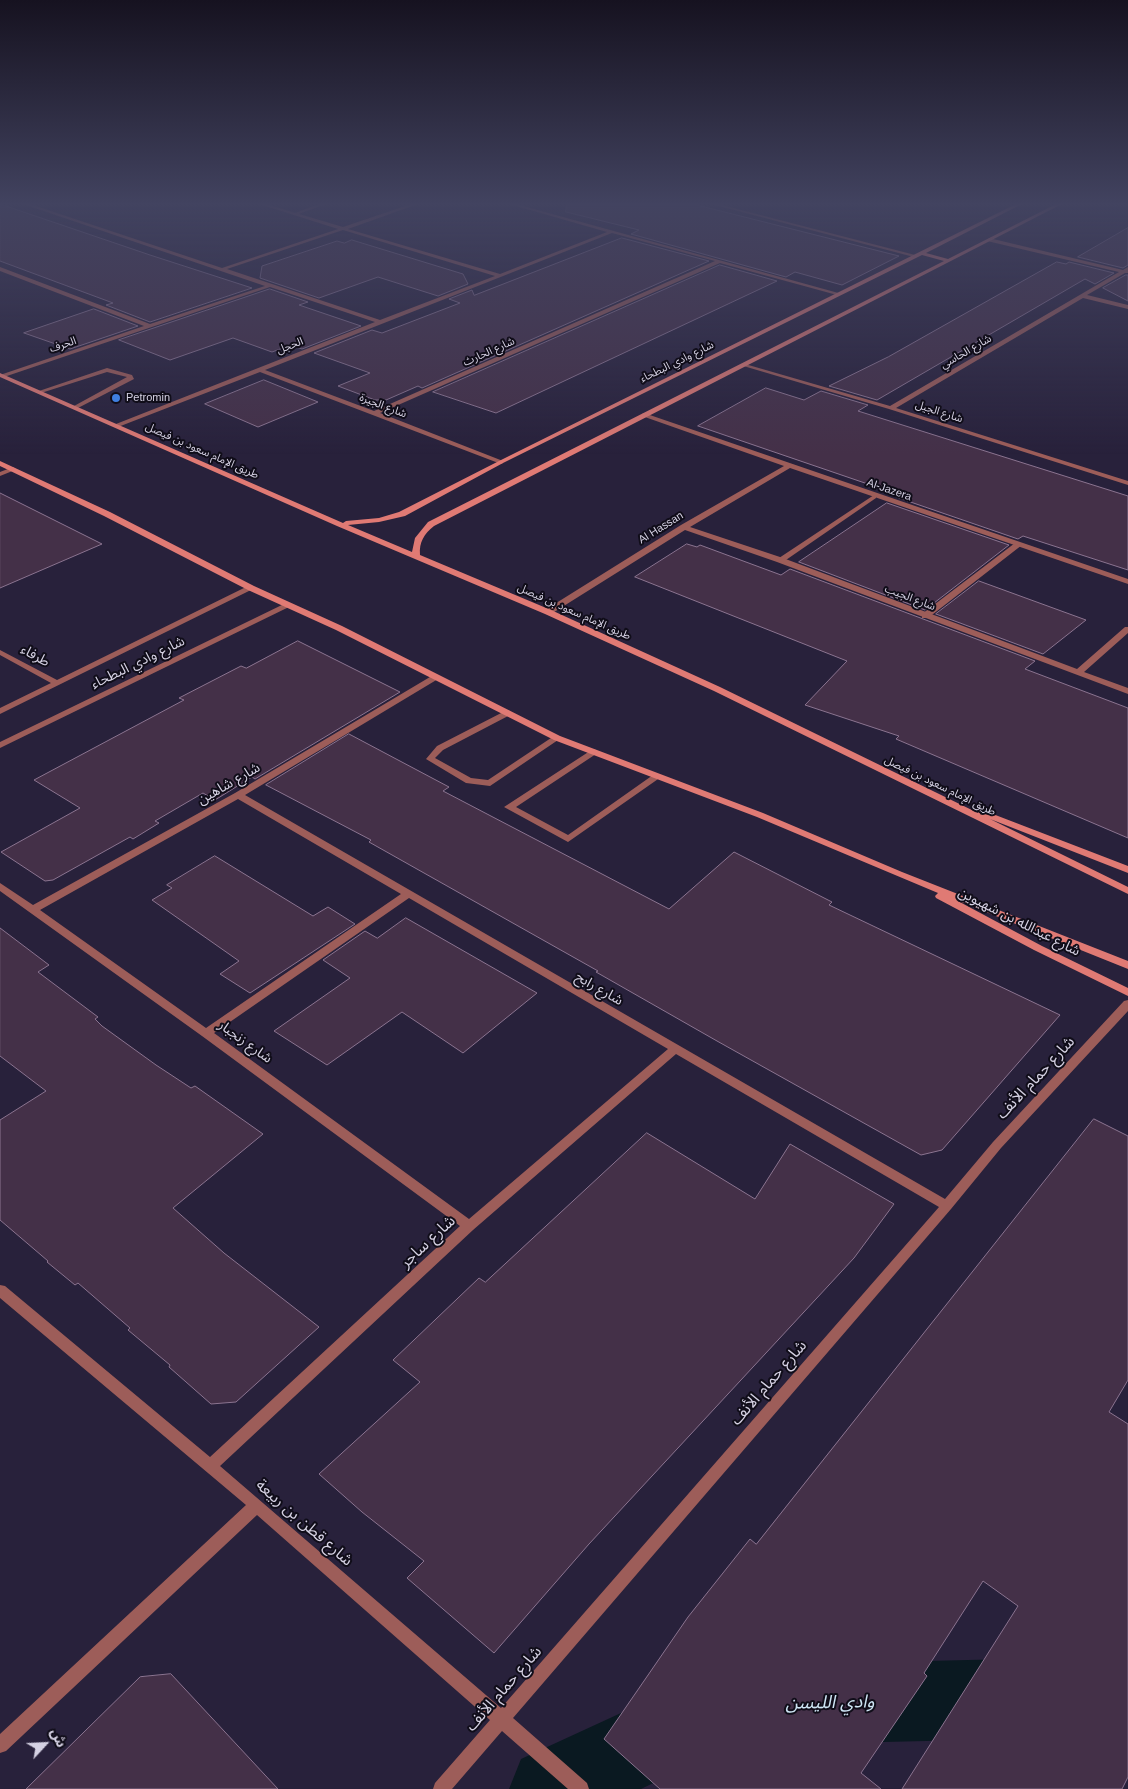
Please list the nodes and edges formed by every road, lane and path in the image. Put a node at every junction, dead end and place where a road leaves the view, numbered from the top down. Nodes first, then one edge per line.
1 (48, 287) edge
2 (265, 287) edge
3 (279, 287) edge
4 (467, 287) edge
5 (660, 287) edge
6 (816, 287) edge
7 (852, 287) edge
8 (895, 287) edge
9 (1098, 287) edge
10 (839, 294) junction
11 (1083, 296) junction
12 (1128, 307) edge
13 (380, 322) junction
14 (149, 326) junction
15 (743, 365) junction
16 (258, 370) junction
17 (1, 375) edge
18 (39, 392) junction
19 (76, 407) junction
20 (891, 408) junction
21 (375, 413) junction
22 (644, 416) junction
23 (118, 425) junction
24 (501, 462) junction
25 (0, 463) edge
26 (788, 466) junction
27 (13, 469) junction
28 (0, 474) edge
29 (1128, 482) edge
30 (874, 496) junction
31 (340, 524) junction
32 (684, 527) junction
33 (1018, 545) junction
34 (416, 555) junction
35 (780, 560) junction
36 (1128, 582) edge
37 (251, 588) junction
38 (289, 605) junction
39 (548, 612) junction
40 (925, 616) junction
41 (1128, 629) edge
42 (0, 652) edge
43 (1079, 672) junction
44 (435, 677) junction
45 (57, 683) junction
46 (1128, 691) edge
47 (0, 712) edge
48 (507, 713) junction
49 (557, 738) junction
50 (0, 745) edge
51 (593, 752) junction
52 (656, 777) junction
53 (920, 789) junction
54 (238, 795) junction
55 (1128, 870) edge
56 (899, 874) junction
57 (0, 886) edge
58 (1128, 891) edge
59 (408, 894) junction
60 (34, 909) junction
61 (1128, 965) edge
62 (1128, 992) edge
63 (1128, 1004) edge
64 (206, 1033) junction
65 (674, 1050) junction
66 (947, 1206) junction
67 (469, 1226) junction
68 (0, 1290) edge
69 (211, 1465) junction
70 (257, 1505) junction
71 (500, 1720) junction
72 (0, 1745) edge
73 (441, 1789) edge
74 (581, 1789) edge

1 - 14 street
2 - 14 street, الحرف
3 - 13 street
4 - 13 street, الحجل
5 - 21 street, شارع الحارث
6 - 10 street
7 - 10 street, شارع وادي البطحاء
8 - 15 street
9 - 11 street, شارع الحاسي
10 - 24 street, شارع وادي البطحاء
11 - 12 street
11 - 20 street, شارع الحاسي
13 - 16 street, الحجل
14 - 17 street, الحرف
15 - 20 street, شارع الجيل
15 - 22 street
16 - 21 street, شارع الجيرة
16 - 23 street, الحجل
17 - 18 street, طريق الإمام سعود بن فيصل
18 - 19 street, طريق الإمام سعود بن فيصل
18 - 19 street
19 - 23 street, طريق الإمام سعود بن فيصل
20 - 29 street, شارع الجيل
21 - 24 street, شارع الجيرة
22 - 26 street, Al-Jazera
22 - 34 street
23 - 31 street, طريق الإمام سعود بن فيصل
24 - 31 street, شارع وادي البطحاء
25 - 27 street
26 - 30 street, Al-Jazera
26 - 32 street, Al Hassan
27 - 28 street
27 - 37 street
30 - 33 street, Al-Jazera
30 - 35 street
31 - 34 street, طريق الإمام سعود بن فيصل
32 - 35 street, شارع الجيب
32 - 39 street, Al Hassan
33 - 36 street, Al-Jazera
33 - 40 street
34 - 39 street, طريق الإمام سعود بن فيصل
35 - 40 street, شارع الجيب
37 - 38 street
37 - 45 street, شارع وادي البطحاء
38 - 44 street
38 - 50 street, شارع وادي البطحاء
39 - 53 street, طريق الإمام سعود بن فيصل
40 - 43 street, شارع الجيب
41 - 43 street
42 - 45 street, طرفاء
43 - 46 street, شارع الجيب
44 - 48 street
44 - 54 street, شارع شاهين
45 - 47 street, شارع وادي البطحاء
48 - 49 street
48 - 49 street
49 - 51 street
51 - 52 street
51 - 52 street
52 - 56 street
53 - 55 street
53 - 58 street, طريق الإمام سعود بن فيصل
54 - 59 street, شارع رابح
54 - 60 street, شارع شاهين
56 - 61 street
56 - 62 street, شارع عبدالله بن شهيوين
57 - 60 street, شارع زنجبار
59 - 64 street
59 - 65 street, شارع رابح
60 - 64 street, شارع زنجبار
63 - 66 street, شارع حمام الأنف
64 - 67 street, شارع زنجبار
65 - 66 street, شارع رابح
65 - 67 street, شارع ساجر
66 - 71 street, شارع حمام الأنف
67 - 69 street, شارع ساجر
68 - 69 street, شارع قطن بن ربيعة
69 - 70 street, شارع قطن بن ربيعة
70 - 71 street, شارع قطن بن ربيعة
70 - 72 street
71 - 73 street, شارع حمام الأنف
71 - 74 street, شارع قطن بن ربيعة

